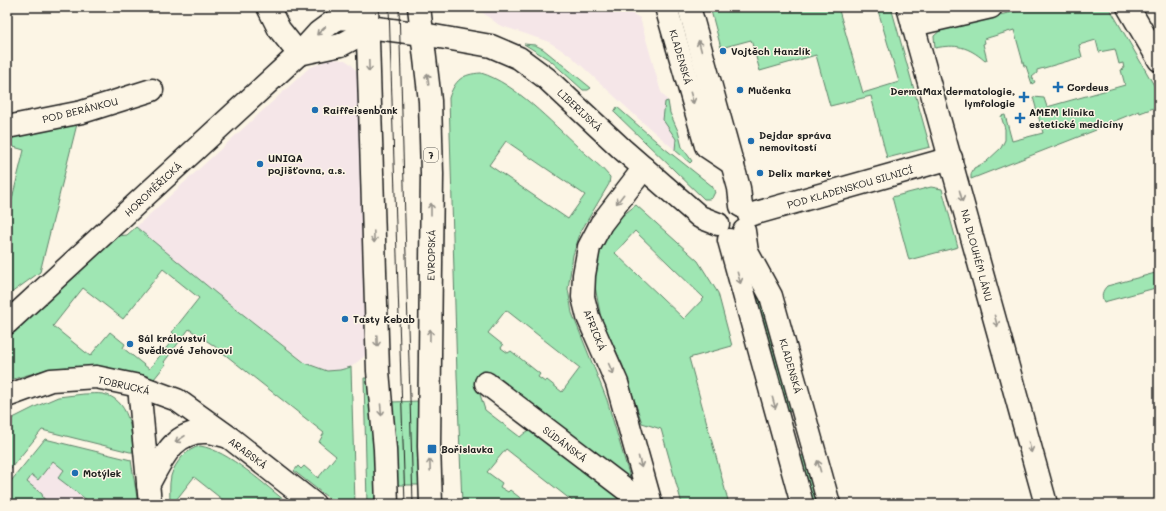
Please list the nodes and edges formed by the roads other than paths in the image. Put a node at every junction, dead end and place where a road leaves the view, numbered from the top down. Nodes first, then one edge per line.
1 (268, 7) edge
2 (419, 7) edge
3 (666, 7) edge
4 (689, 7) edge
5 (991, 7) edge
6 (1128, 7) edge
7 (910, 16) edge
8 (368, 17) edge
9 (423, 34) junction
10 (299, 54) junction
11 (1159, 60) edge
12 (152, 90) dead end
13 (7, 127) edge
14 (951, 158) junction
15 (732, 164) junction
16 (644, 168) junction
17 (736, 223) junction
18 (7, 323) edge
19 (486, 383) dead end
20 (139, 386) junction
21 (7, 396) edge
22 (230, 438) junction
23 (149, 494) edge
24 (314, 504) edge
25 (387, 504) edge
26 (431, 504) edge
27 (644, 504) edge
28 (651, 504) edge
29 (802, 504) edge
30 (829, 504) edge
31 (1046, 504) edge

1 - 10 street
2 - 9 street, EVROPSKÁ / 7
3 -> 15 street, KLADENSKÁ
15 -> 4 street, KLADENSKÁ
5 - 7 street
6 - 11 street
7 - 14 street, NA DLOUHÉM LÁNU
8 - 9 street, LIBERIJSKÁ
8 - 10 street, HOROMĚŘICKÁ
8 -> 25 street
9 - 16 street, LIBERIJSKÁ
26 -> 9 street, EVROPSKÁ / 7
10 - 18 street, HOROMĚŘICKÁ
12 - 13 street, POD BERÁNKOU
14 - 17 street, POD KLADENSKOU SILNICÍ
14 -> 31 street, NA DLOUHÉM LÁNU
15 - 17 street, KLADENSKÁ
16 - 17 street, LIBERIJSKÁ
16 -> 28 street, AFRICKÁ
17 -> 29 street, KLADENSKÁ
30 -> 17 street, KLADENSKÁ
19 - 27 street, SÚDÁNSKÁ
20 - 21 street, TOBRUCKÁ
20 - 22 street, TOBRUCKÁ
20 - 23 street, ARABSKÁ
22 -> 23 street, ARABSKÁ
22 - 24 street, ARABSKÁ

